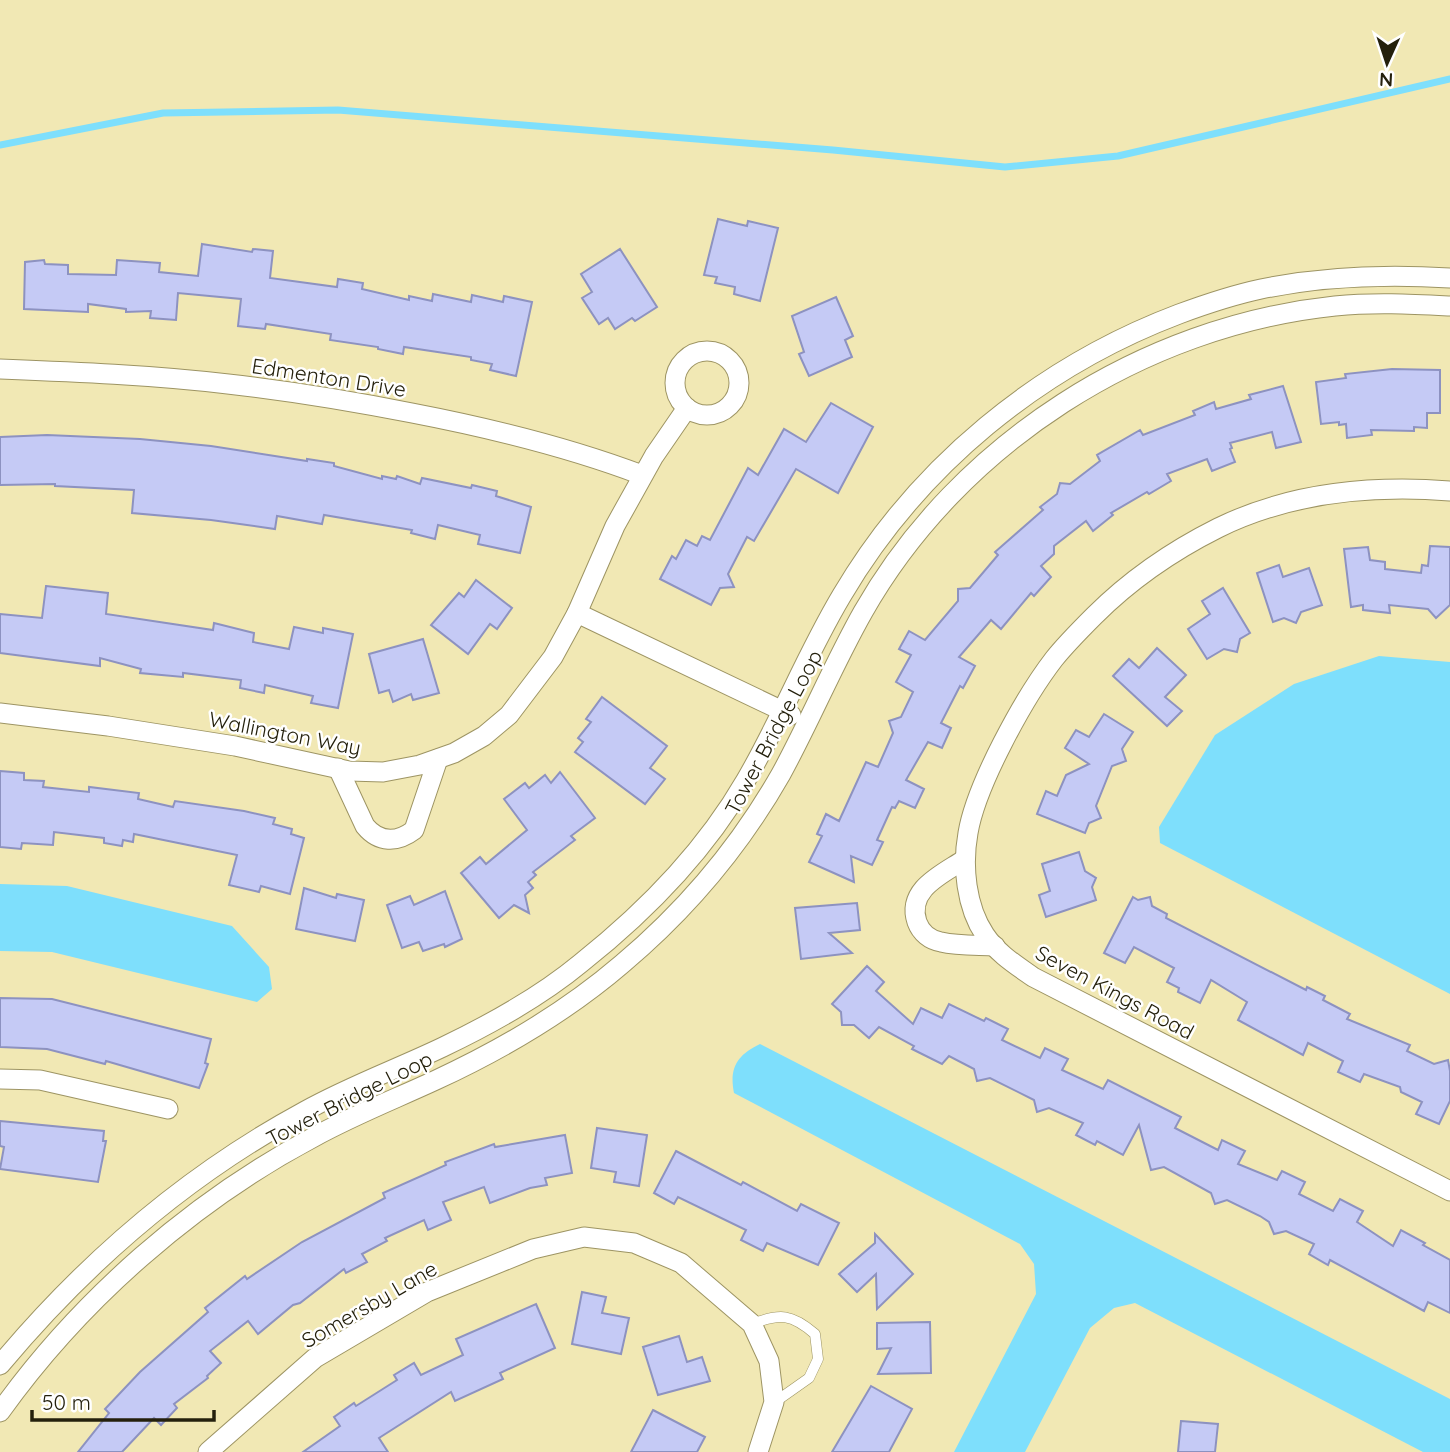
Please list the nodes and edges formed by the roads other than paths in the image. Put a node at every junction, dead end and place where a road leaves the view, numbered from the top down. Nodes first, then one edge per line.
1 (1450, 278) edge
2 (1450, 306) edge
3 (0, 369) edge
4 (687, 408) dead end
5 (642, 475) junction
6 (1450, 491) edge
7 (577, 613) junction
8 (781, 710) junction
9 (0, 713) edge
10 (807, 723) junction
11 (438, 759) junction
12 (338, 768) junction
13 (965, 859) junction
14 (995, 946) junction
15 (0, 1079) edge
16 (168, 1109) dead end
17 (1450, 1191) edge
18 (751, 1324) junction
19 (0, 1365) edge
20 (774, 1402) junction
21 (0, 1412) edge
22 (208, 1452) edge
23 (758, 1452) edge

1 - 8 street, Tower Bridge Loop
2 - 10 street, Tower Bridge Loop
3 - 5 street, Edmenton Drive
4 - 5 street, Wallington Way
5 - 7 street, Wallington Way
6 - 13 street, Seven Kings Road
7 - 8 street
7 - 11 street, Wallington Way
8 - 10 street
8 - 19 street, Tower Bridge Loop
9 - 12 street, Wallington Way
10 - 21 street, Tower Bridge Loop
11 - 12 street, Wallington Way
11 - 12 street
13 - 14 street, Seven Kings Road
13 - 14 street
14 - 17 street, Seven Kings Road
15 - 16 street
18 - 20 street, Somersby Lane
18 - 20 lane
18 - 22 street, Somersby Lane
20 - 23 street, Somersby Lane

